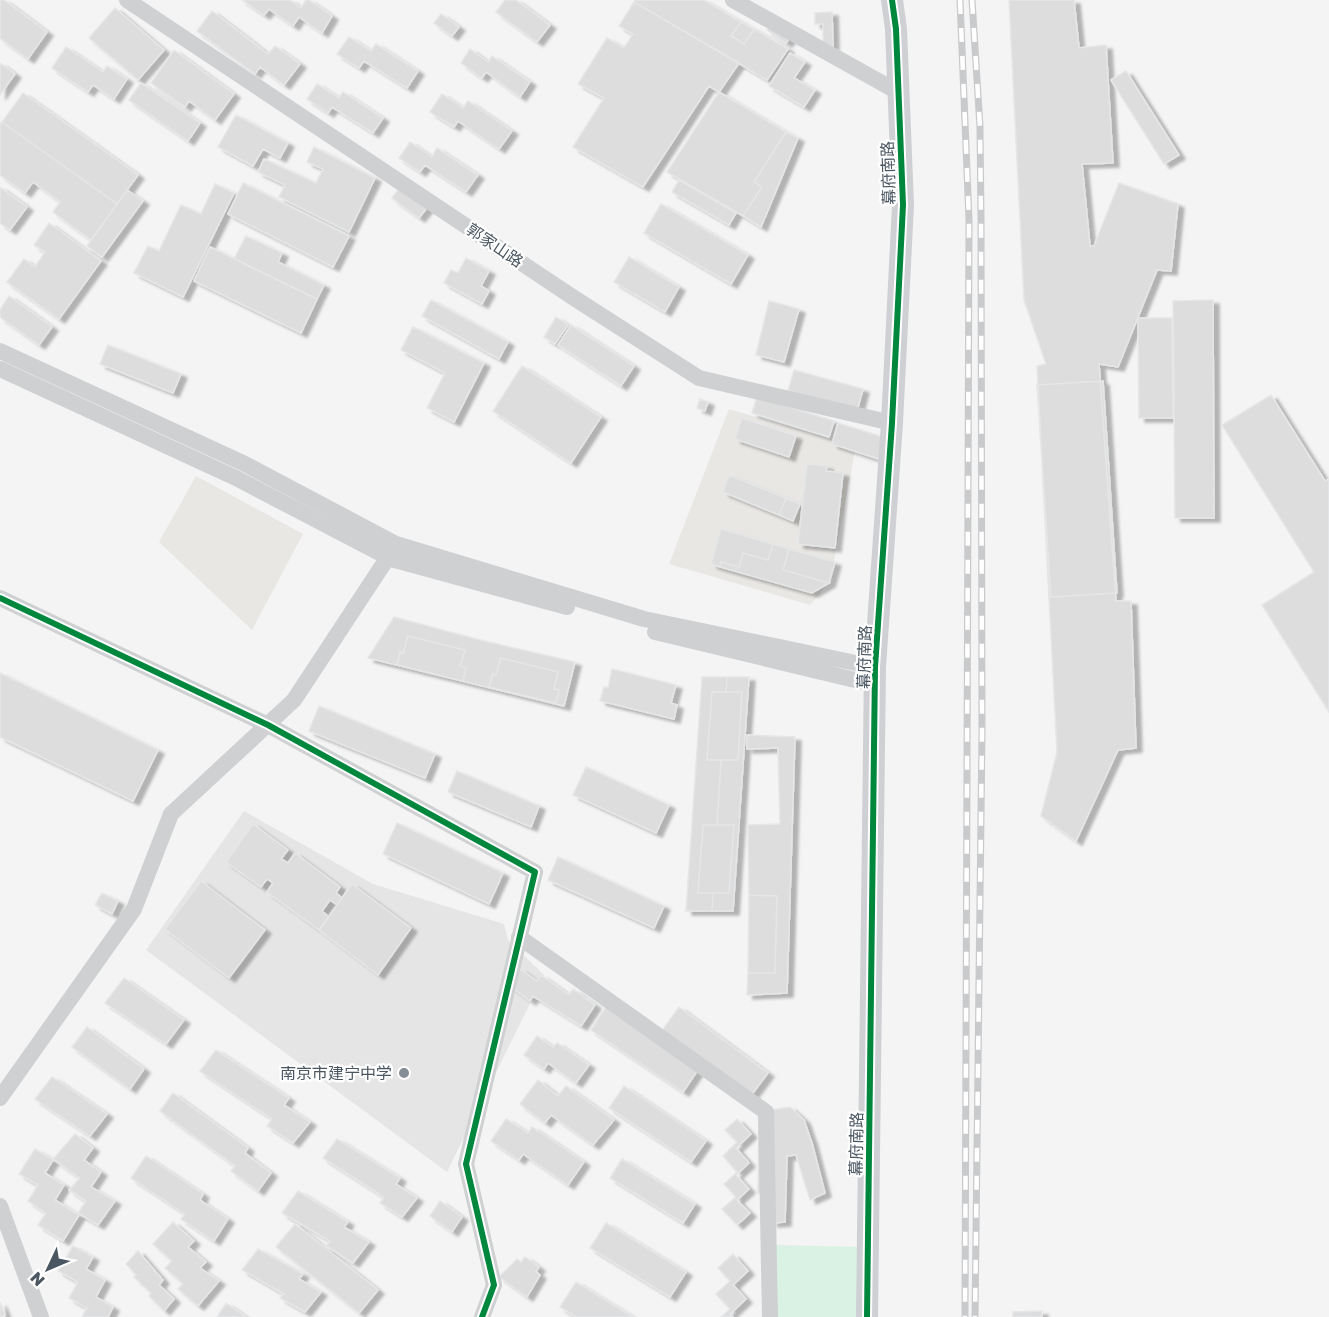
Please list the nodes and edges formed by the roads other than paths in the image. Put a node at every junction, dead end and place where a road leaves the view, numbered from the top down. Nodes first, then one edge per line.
1 (128, 0) edge
2 (734, 0) edge
3 (892, 0) edge
4 (898, 92) junction
5 (0, 351) edge
6 (0, 369) edge
7 (892, 423) junction
8 (396, 544) junction
9 (0, 598) edge
10 (875, 676) junction
11 (267, 725) junction
12 (519, 937) junction
13 (0, 1098) edge
14 (0, 1206) edge
15 (41, 1317) edge
16 (482, 1317) edge
17 (770, 1317) edge
18 (867, 1317) edge

1 - 7 street, 郭家山路
2 - 4 street
3 - 4 street, 幕府南路
4 - 7 street, 幕府南路
5 - 8 street
6 - 10 street
7 - 10 street, 幕府南路
8 - 10 street
8 - 11 street
9 - 11 street
10 - 18 street, 幕府南路
11 - 12 street
11 - 13 street
12 - 16 street
12 - 17 street
14 - 15 street

